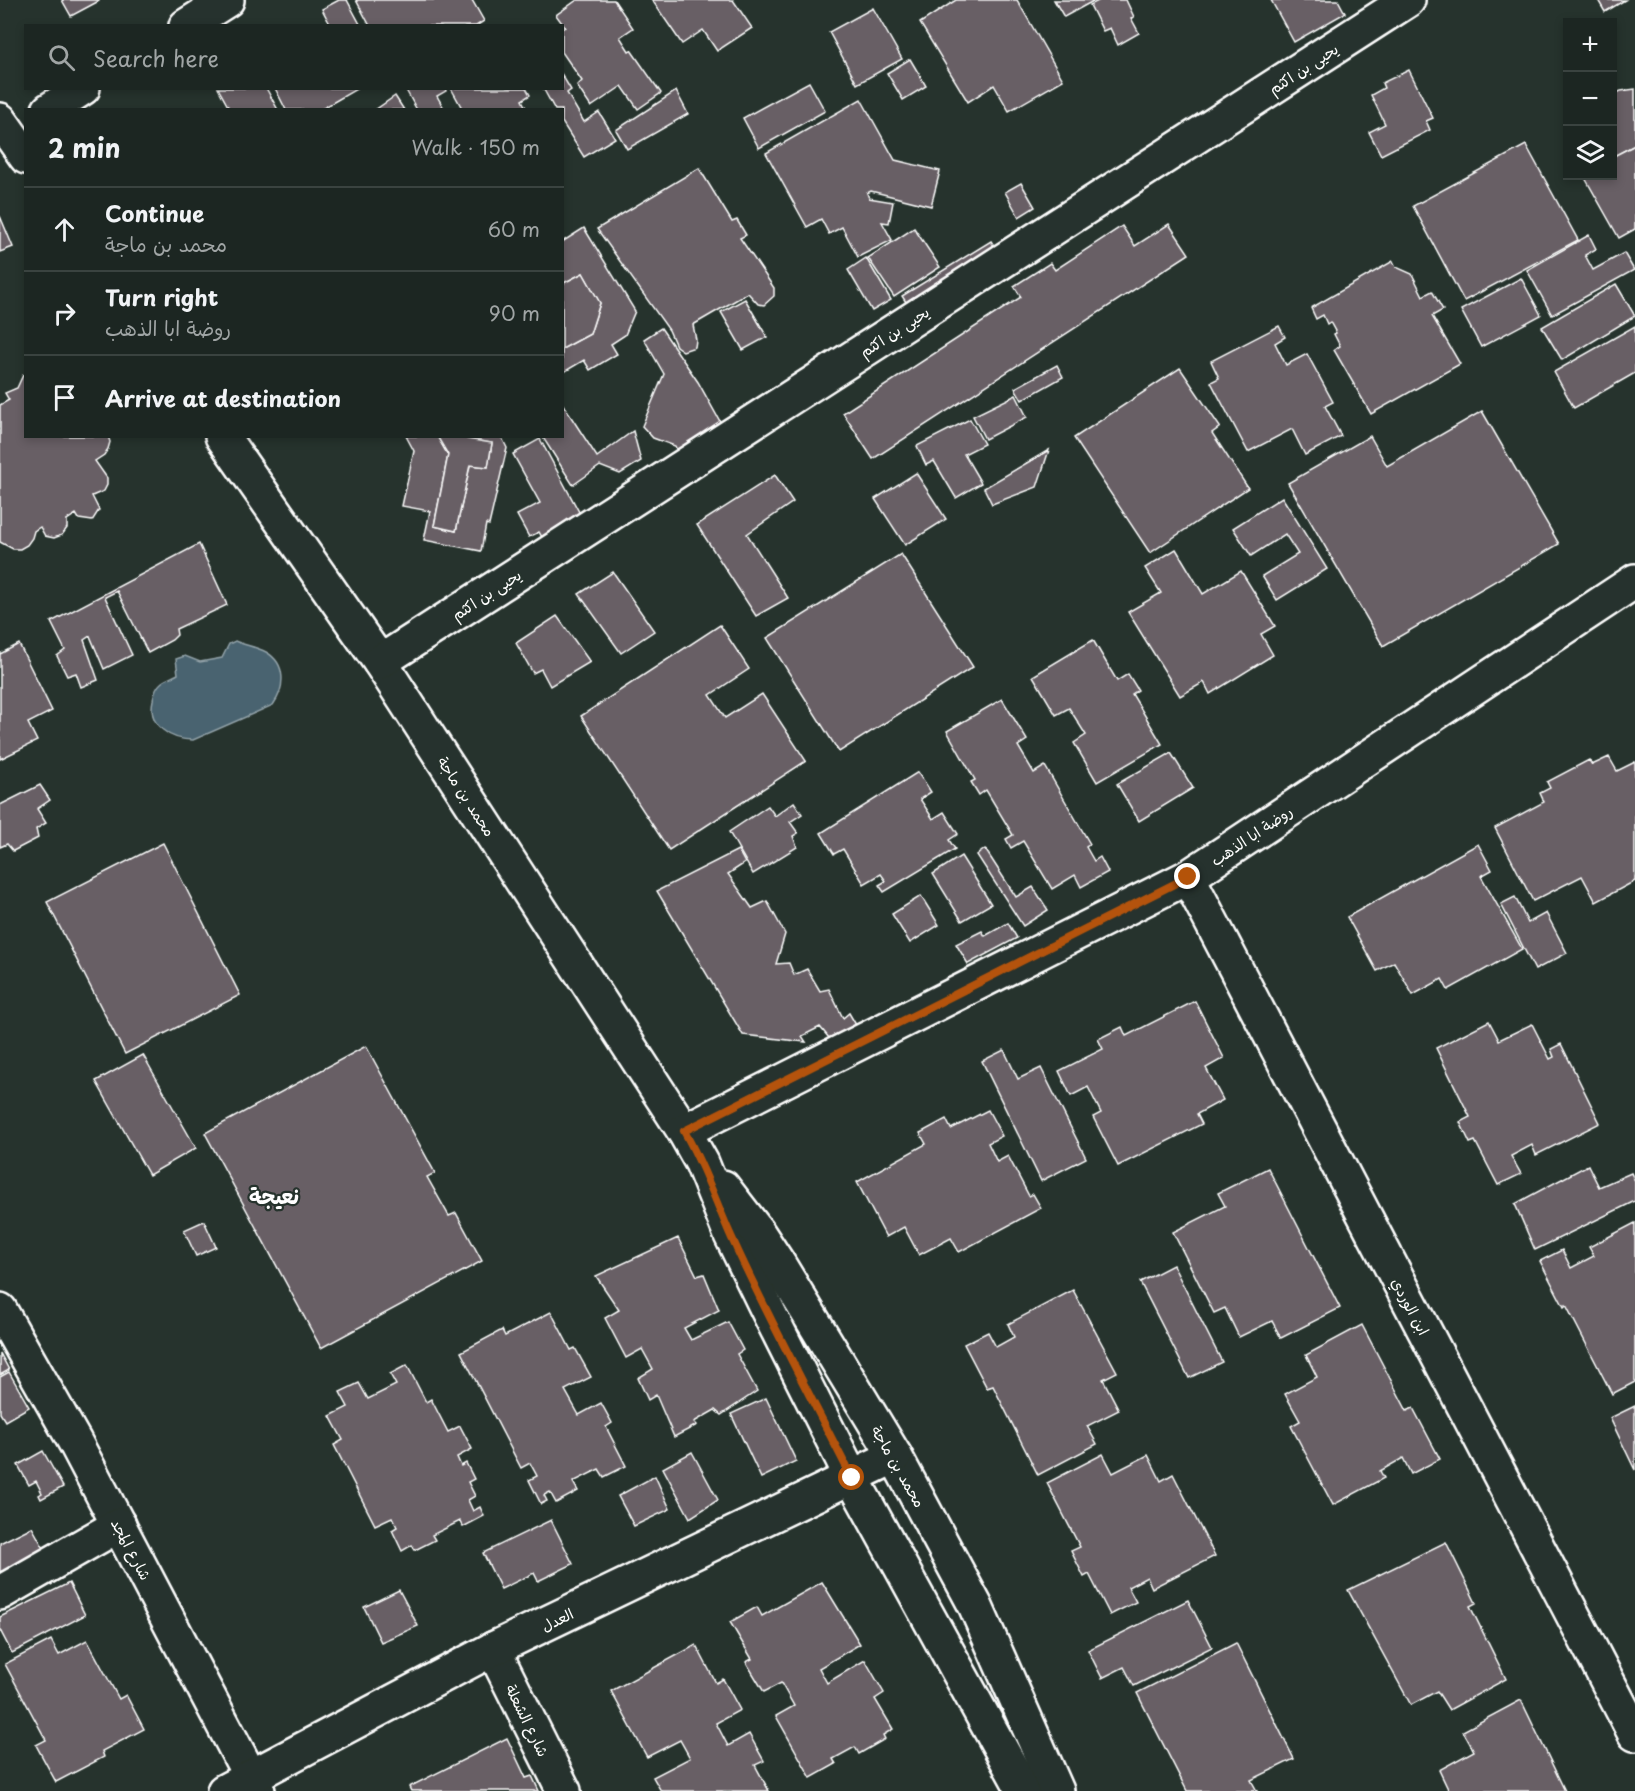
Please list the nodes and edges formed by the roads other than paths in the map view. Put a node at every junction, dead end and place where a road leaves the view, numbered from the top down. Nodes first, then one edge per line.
1 (227, 0) edge
2 (1408, 0) edge
3 (189, 24) edge
4 (80, 90) edge
5 (52, 108) edge
6 (223, 438) edge
7 (1635, 581) edge
8 (380, 662) junction
9 (1188, 877) junction
10 (684, 1131) junction
11 (702, 1163) junction
12 (0, 1310) edge
13 (894, 1456) junction
14 (852, 1478) junction
15 (119, 1525) junction
16 (0, 1593) edge
17 (493, 1649) junction
18 (1635, 1734) edge
19 (245, 1786) edge
20 (564, 1791) edge
21 (1024, 1791) edge
22 (1058, 1791) edge

1 - 3 street
2 - 8 street, يحيى بن اكثم
4 - 5 street
6 - 8 street, محمد بن ماجة
7 - 9 street, روضة ابا الذهب
8 - 10 street, محمد بن ماجة
9 - 10 street, روضة ابا الذهب
9 - 18 street, ابن الوردي
10 - 11 street, محمد بن ماجة
11 - 13 street, محمد بن ماجة
11 - 14 street, محمد بن ماجة
12 - 15 street, شارع المجد
13 - 14 street, العدل
13 - 22 street, محمد بن ماجة
14 - 17 street, العدل
14 - 21 street, محمد بن ماجة
15 - 16 street
15 - 19 street, شارع المجد
17 - 19 street, العدل
17 - 20 street, شارع الشعلة

